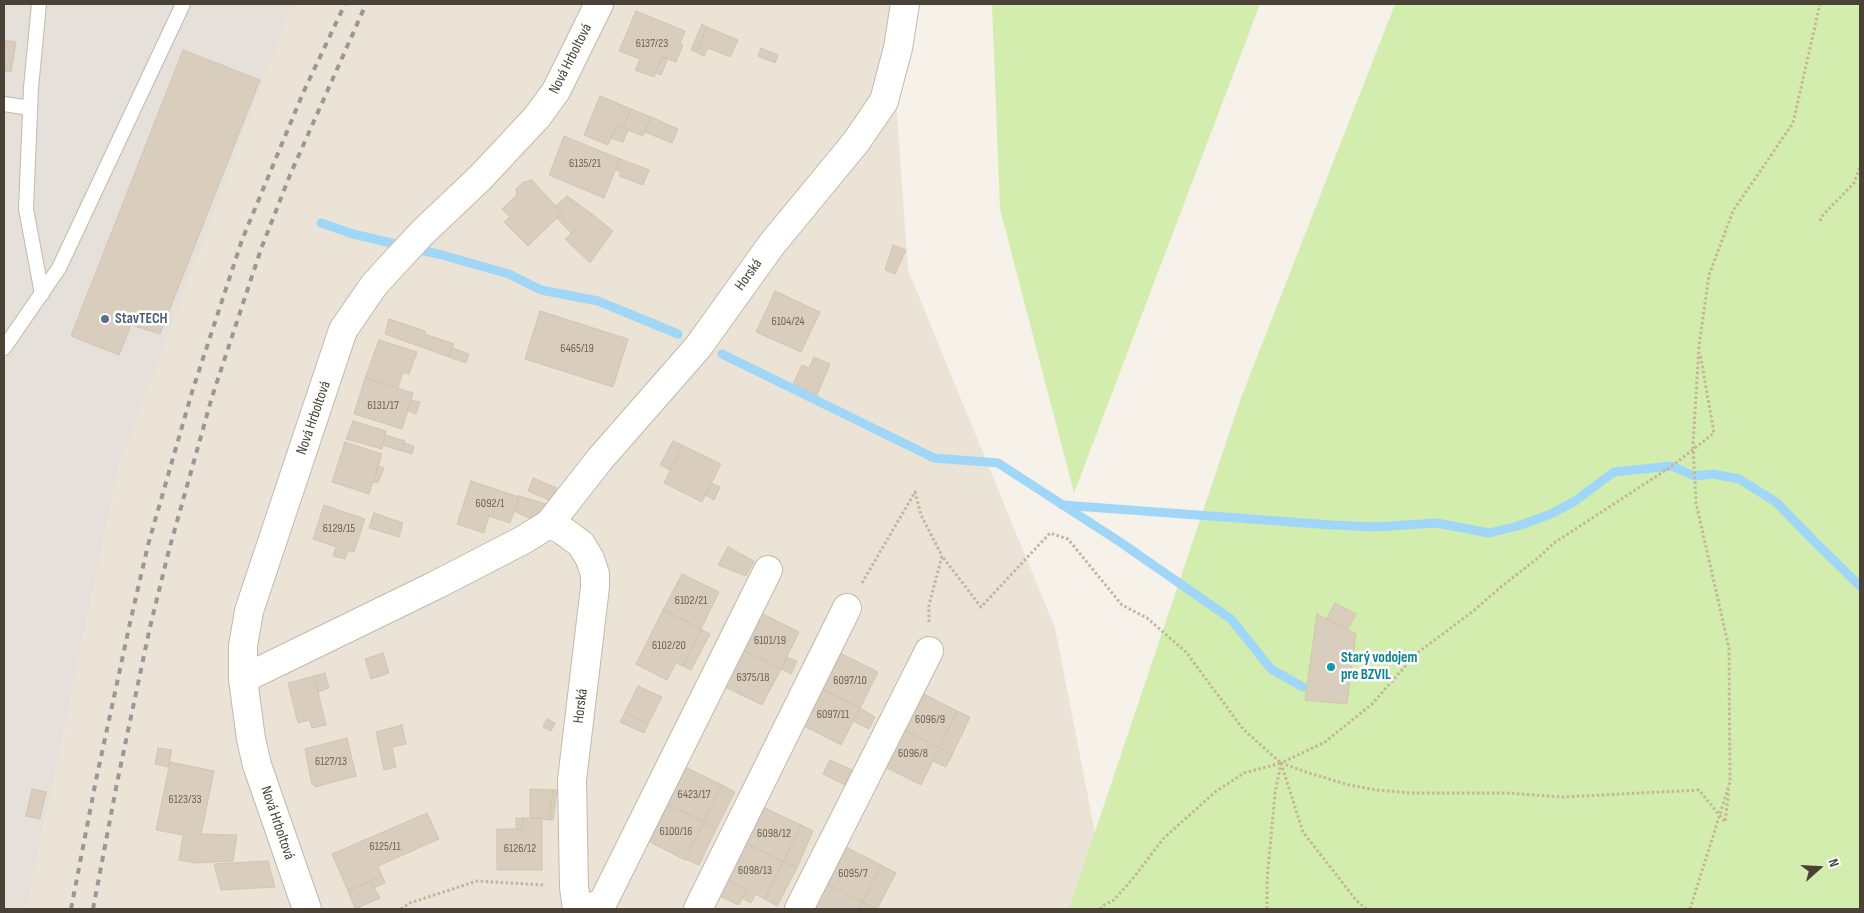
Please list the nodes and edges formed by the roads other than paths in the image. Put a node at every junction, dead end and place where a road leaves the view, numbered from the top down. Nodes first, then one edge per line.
1 (39, 4) edge
2 (183, 4) edge
3 (599, 4) edge
4 (905, 4) edge
5 (4, 104) edge
6 (30, 108) junction
7 (42, 294) junction
8 (4, 348) edge
9 (549, 524) junction
10 (768, 570) dead end
11 (847, 608) road end
12 (929, 651) road end
13 (243, 679) junction
14 (580, 902) edge
15 (307, 909) edge
16 (698, 909) edge
17 (799, 909) edge

1 - 6 lane
2 - 7 lane
3 - 13 street, Nová Hrboltová
4 - 9 street, Horská
5 - 6 lane
6 - 7 lane
7 - 8 lane
9 - 13 street, Horská
9 - 14 street, Horská
10 - 14 street
11 - 16 street
12 - 17 street
13 - 15 street, Nová Hrboltová

